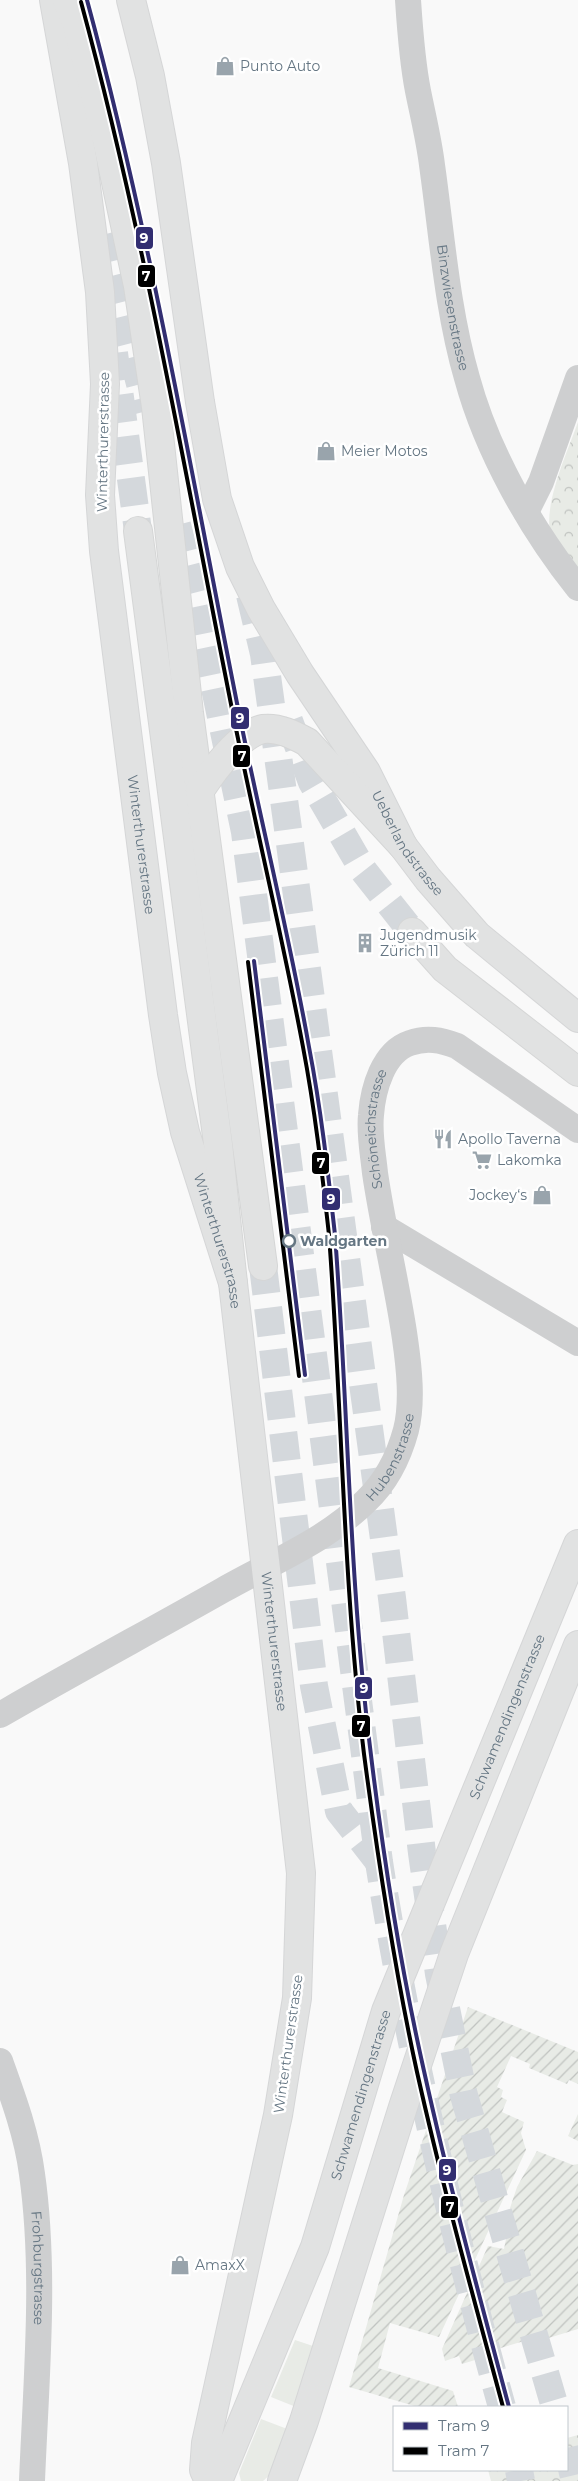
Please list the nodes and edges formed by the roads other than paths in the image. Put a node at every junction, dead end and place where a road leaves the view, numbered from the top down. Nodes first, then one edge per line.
1 (54, 0) edge
2 (68, 0) edge
3 (131, 0) edge
4 (408, 0) edge
5 (578, 378) edge
6 (526, 512) junction
7 (138, 531) tunnel mouth
8 (578, 588) edge
9 (200, 790) junction
10 (403, 846) junction
11 (412, 932) tunnel mouth
12 (578, 1018) edge
13 (578, 1072) edge
14 (578, 1130) edge
15 (384, 1227) junction
16 (263, 1266) tunnel mouth
17 (233, 1283) junction
18 (578, 1343) edge
19 (578, 1544) edge
20 (265, 1569) junction
21 (578, 1645) edge
22 (0, 1715) edge
23 (0, 2061) edge
24 (32, 2481) edge
25 (209, 2481) edge
26 (218, 2481) edge
27 (282, 2481) edge

1 - 17 main road, Winterthurerstrasse
2 - 9 main road
3 - 10 main road, Ueberlandstrasse
4 - 6 street, Binzwiesenstrasse
5 - 6 street
6 - 8 street, Binzwiesenstrasse
7 - 17 main road
9 - 10 main road
9 - 16 main road
10 - 12 main road, Ueberlandstrasse
11 - 13 main road
14 - 15 street, Schöneichstrasse
15 - 18 street
15 - 20 street, Hubenstrasse
17 - 20 main road, Winterthurerstrasse
19 - 26 main road, Schwamendingenstrasse
20 - 22 street, Hubenstrasse
20 - 25 main road, Winterthurerstrasse
21 - 27 main road
23 - 24 street, Frohburgstrasse

